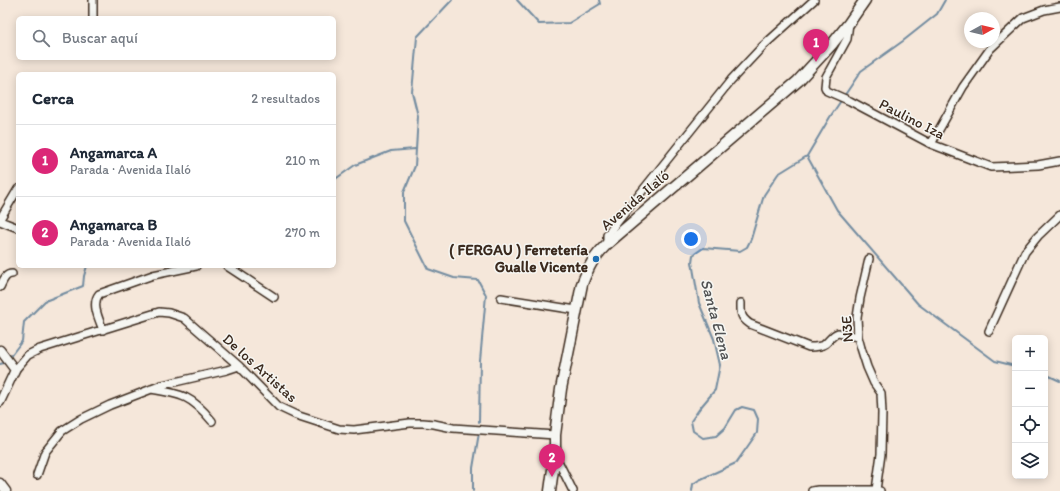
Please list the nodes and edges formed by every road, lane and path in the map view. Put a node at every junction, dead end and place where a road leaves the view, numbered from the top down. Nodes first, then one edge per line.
1 (93, 0) edge
2 (814, 0) edge
3 (865, 0) edge
4 (1060, 7) edge
5 (93, 16) edge
6 (849, 23) junction
7 (931, 144) junction
8 (1060, 161) edge
9 (16, 192) edge
10 (1060, 215) edge
11 (0, 220) edge
12 (16, 227) edge
13 (607, 244) junction
14 (869, 260) dead end
15 (185, 268) edge
16 (229, 268) edge
17 (12, 274) dead end
18 (0, 287) edge
19 (274, 298) dead end
20 (501, 298) dead end
21 (741, 303) dead end
22 (576, 310) junction
23 (103, 330) junction
24 (989, 331) dead end
25 (858, 337) junction
26 (2, 352) edge
27 (239, 366) junction
28 (15, 370) junction
29 (151, 389) junction
30 (0, 402) edge
31 (212, 421) dead end
32 (555, 435) junction
33 (555, 455) junction
34 (37, 476) dead end
35 (0, 483) edge
36 (6, 491) edge
37 (550, 491) edge
38 (573, 491) edge
39 (812, 491) edge
40 (878, 491) edge

1 - 5 street
2 - 13 street
3 - 6 main road, Avenida Ilaló
4 - 7 street
6 - 7 street, Paulino Iza
6 - 13 main road, Avenida Ilaló
7 - 8 street, Paulino Iza
9 - 11 street
10 - 24 street
11 - 12 street
13 - 22 main road, Avenida Ilaló
14 - 25 street, N3E
15 - 23 street
16 - 19 street
17 - 18 street
20 - 22 street
21 - 25 street
22 - 32 main road, Avenida Ilaló
23 - 27 street, De los Artistas
23 - 28 street, De los Artistas
25 - 40 street, N3E
26 - 28 street
27 - 29 street
27 - 32 street, De los Artistas
28 - 30 street
29 - 31 street
29 - 34 street
32 - 33 main road, Avenida Ilaló
33 - 37 main road, Avenida Ilaló
33 - 38 street
35 - 36 street
39 - 40 street

